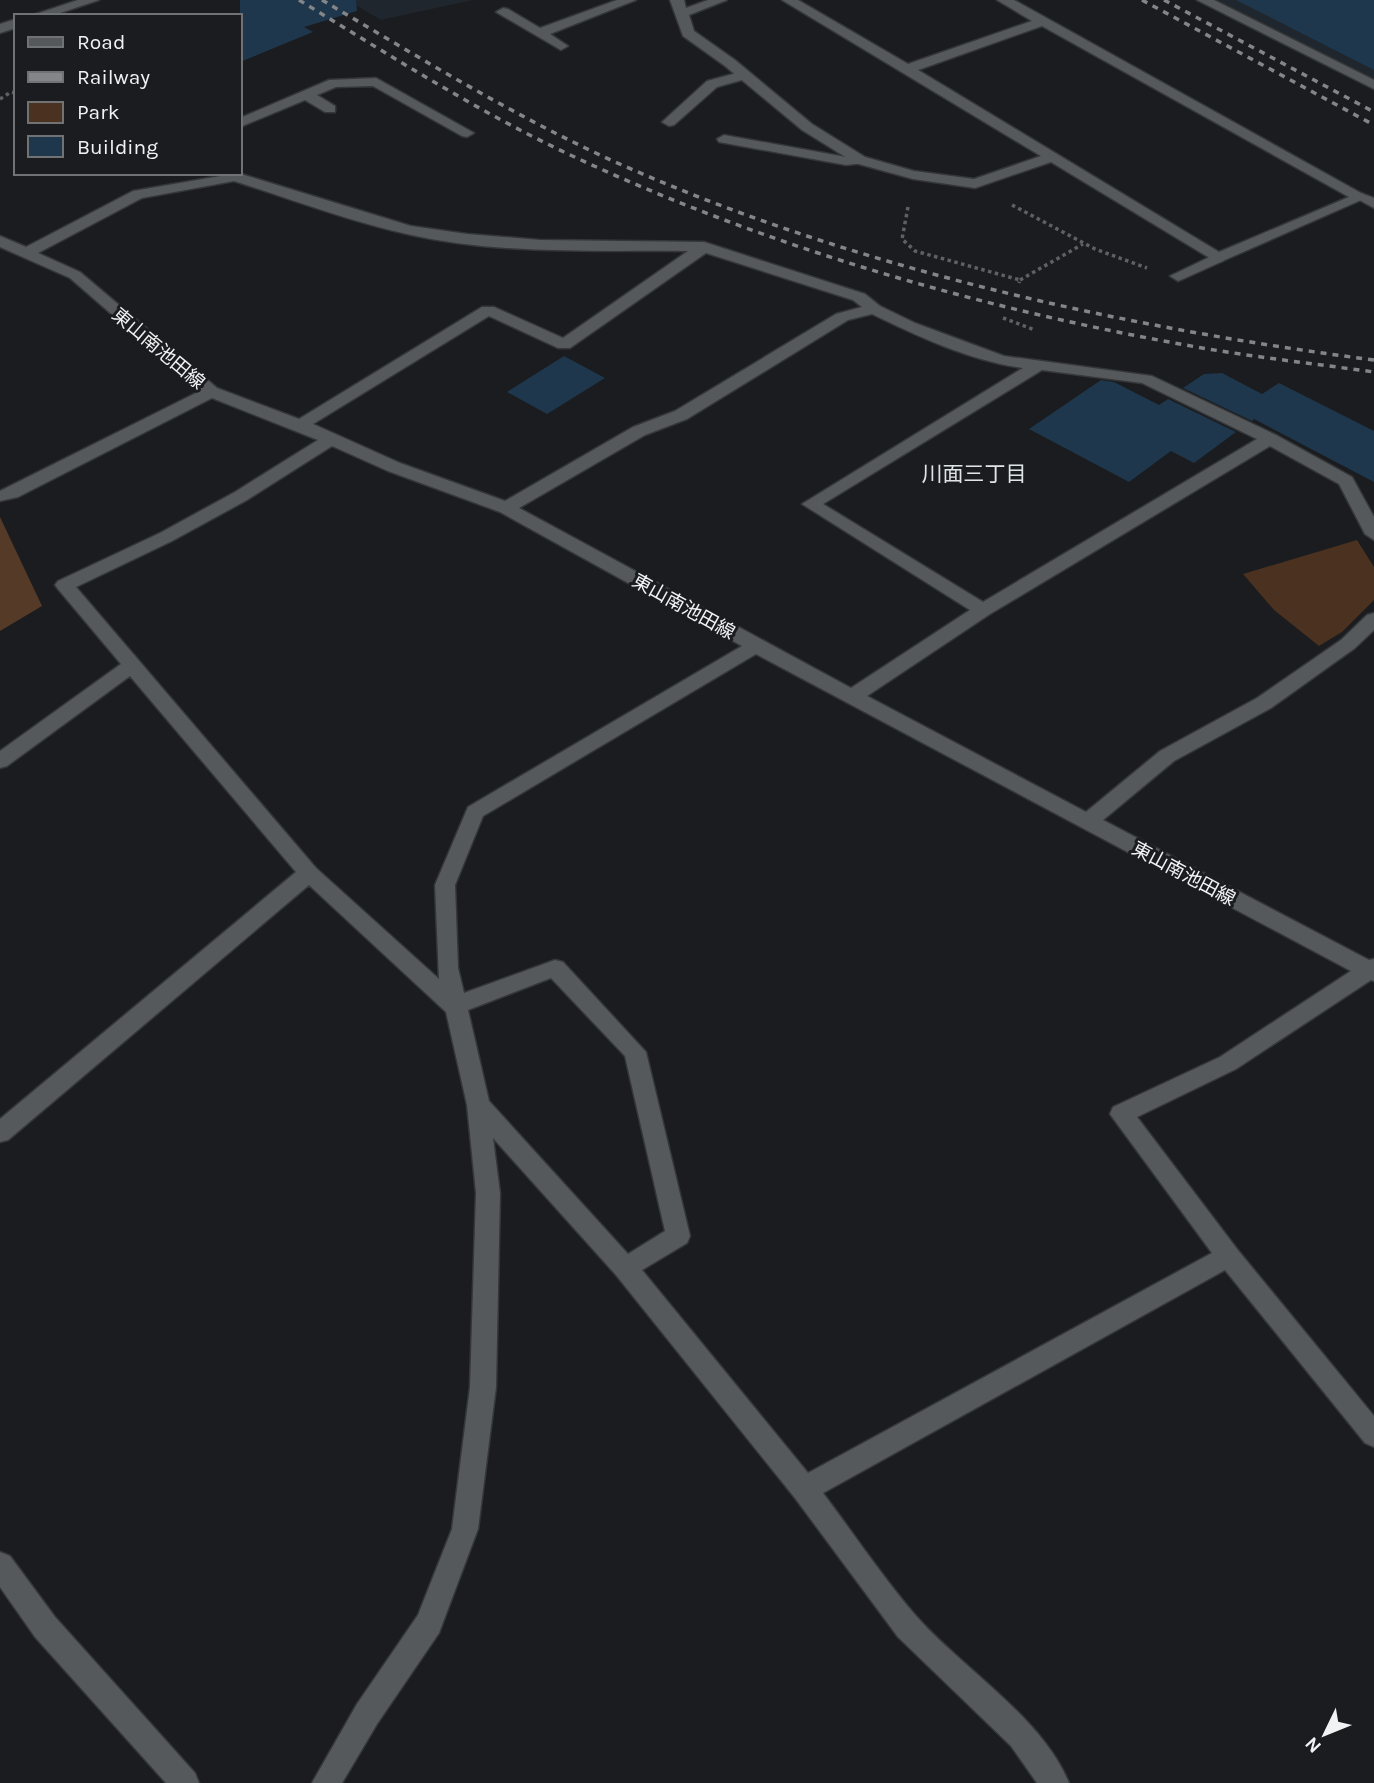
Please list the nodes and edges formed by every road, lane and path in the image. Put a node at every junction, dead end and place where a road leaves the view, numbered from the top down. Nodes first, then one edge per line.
1 (92, 0) edge
2 (629, 0) edge
3 (720, 0) edge
4 (789, 0) edge
5 (1004, 0) edge
6 (1205, 0) edge
7 (680, 6) edge
8 (503, 12) dead end
9 (43, 14) edge
10 (1042, 22) junction
11 (539, 33) junction
12 (561, 46) dead end
13 (907, 69) junction
14 (744, 75) junction
15 (1374, 85) edge
16 (306, 95) junction
17 (330, 109) dead end
18 (669, 122) dead end
19 (242, 123) edge
20 (467, 133) dead end
21 (724, 139) dead end
22 (1052, 157) junction
23 (860, 160) junction
24 (234, 175) edge
25 (913, 175) junction
26 (975, 184) junction
27 (1367, 200) edge
28 (1083, 243) junction
29 (704, 247) junction
30 (9, 248) edge
31 (1218, 258) junction
32 (1178, 276) joint
33 (874, 309) junction
34 (1037, 366) junction
35 (211, 392) junction
36 (300, 425) junction
37 (331, 439) junction
38 (1270, 439) junction
39 (1346, 481) junction
40 (1374, 495) edge
41 (0, 496) edge
42 (506, 508) junction
43 (1374, 534) edge
44 (983, 610) junction
45 (1374, 619) edge
46 (756, 646) junction
47 (132, 665) junction
48 (852, 697) junction
49 (0, 761) edge
50 (1087, 822) junction
51 (309, 873) junction
52 (1373, 971) edge
53 (454, 1006) junction
54 (478, 1105) junction
55 (3, 1124) edge
56 (1228, 1256) junction
57 (625, 1268) junction
58 (1374, 1435) edge
59 (804, 1489) junction
60 (0, 1565) edge
61 (186, 1783) edge
62 (326, 1783) edge
63 (1055, 1783) edge

1 - 9 street
2 - 11 street
3 - 7 street
4 - 13 street
5 - 10 street
6 - 15 street
7 - 14 street
8 - 11 street
10 - 13 street
10 - 27 street
11 - 12 street
13 - 22 street
14 - 18 street
14 - 23 street
16 - 17 street
16 - 19 street
16 - 20 street
21 - 23 street
22 - 26 street
22 - 31 street
23 - 25 street
24 - 29 street
24 - 30 street
25 - 26 street
25 - 28 path
26 - 28 path
27 - 31 street
28 - 32 path
29 - 33 street
29 - 36 street
30 - 35 street, 東山南池田線
31 - 32 street
33 - 34 street
33 - 42 street
34 - 38 street
34 - 44 street
35 - 36 street, 東山南池田線
35 - 41 street
36 - 37 street, 東山南池田線
37 - 42 street, 東山南池田線
37 - 47 street
38 - 39 street
38 - 44 street
39 - 40 street
39 - 43 street
42 - 46 street, 東山南池田線
44 - 48 street
45 - 50 street
46 - 48 street, 東山南池田線
46 - 53 street
47 - 49 street
47 - 51 street
48 - 50 street, 東山南池田線
50 - 52 street, 東山南池田線
51 - 53 street
51 - 55 street
52 - 56 street
53 - 54 street
53 - 57 street
54 - 57 street
54 - 62 street
56 - 58 street
56 - 59 street
57 - 59 street
59 - 63 street
60 - 61 street

